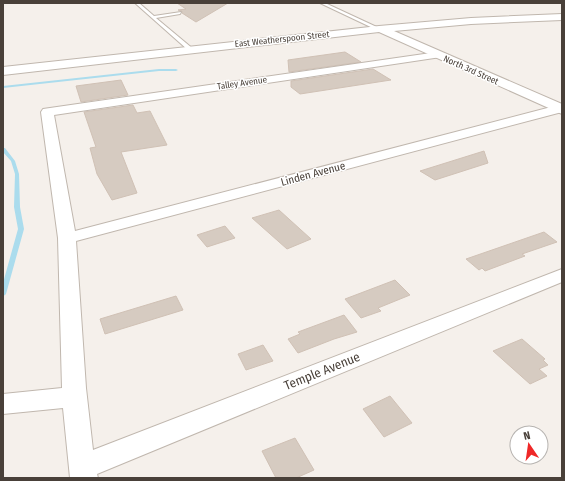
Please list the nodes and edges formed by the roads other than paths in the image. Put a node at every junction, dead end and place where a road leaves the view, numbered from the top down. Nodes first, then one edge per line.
1 (137, 3) edge
2 (322, 3) edge
3 (180, 14) dead end
4 (152, 17) junction
5 (562, 17) edge
6 (379, 29) junction
7 (190, 49) junction
8 (438, 55) junction
9 (3, 71) edge
10 (560, 110) edge
11 (66, 238) junction
12 (562, 276) edge
13 (76, 396) junction
14 (3, 404) edge
15 (83, 472) edge

1 - 4 lane
2 - 6 lane
3 - 4 lane
4 - 7 lane
5 - 6 street, East Weatherspoon Street
6 - 7 street, East Weatherspoon Street
6 - 8 street, North 3rd Street
7 - 9 street, East Weatherspoon Street
8 - 10 street, North 3rd Street
8 - 11 street, Talley Avenue
10 - 11 street, Linden Avenue
11 - 13 street
12 - 15 street, Temple Avenue
13 - 14 street
13 - 15 street

